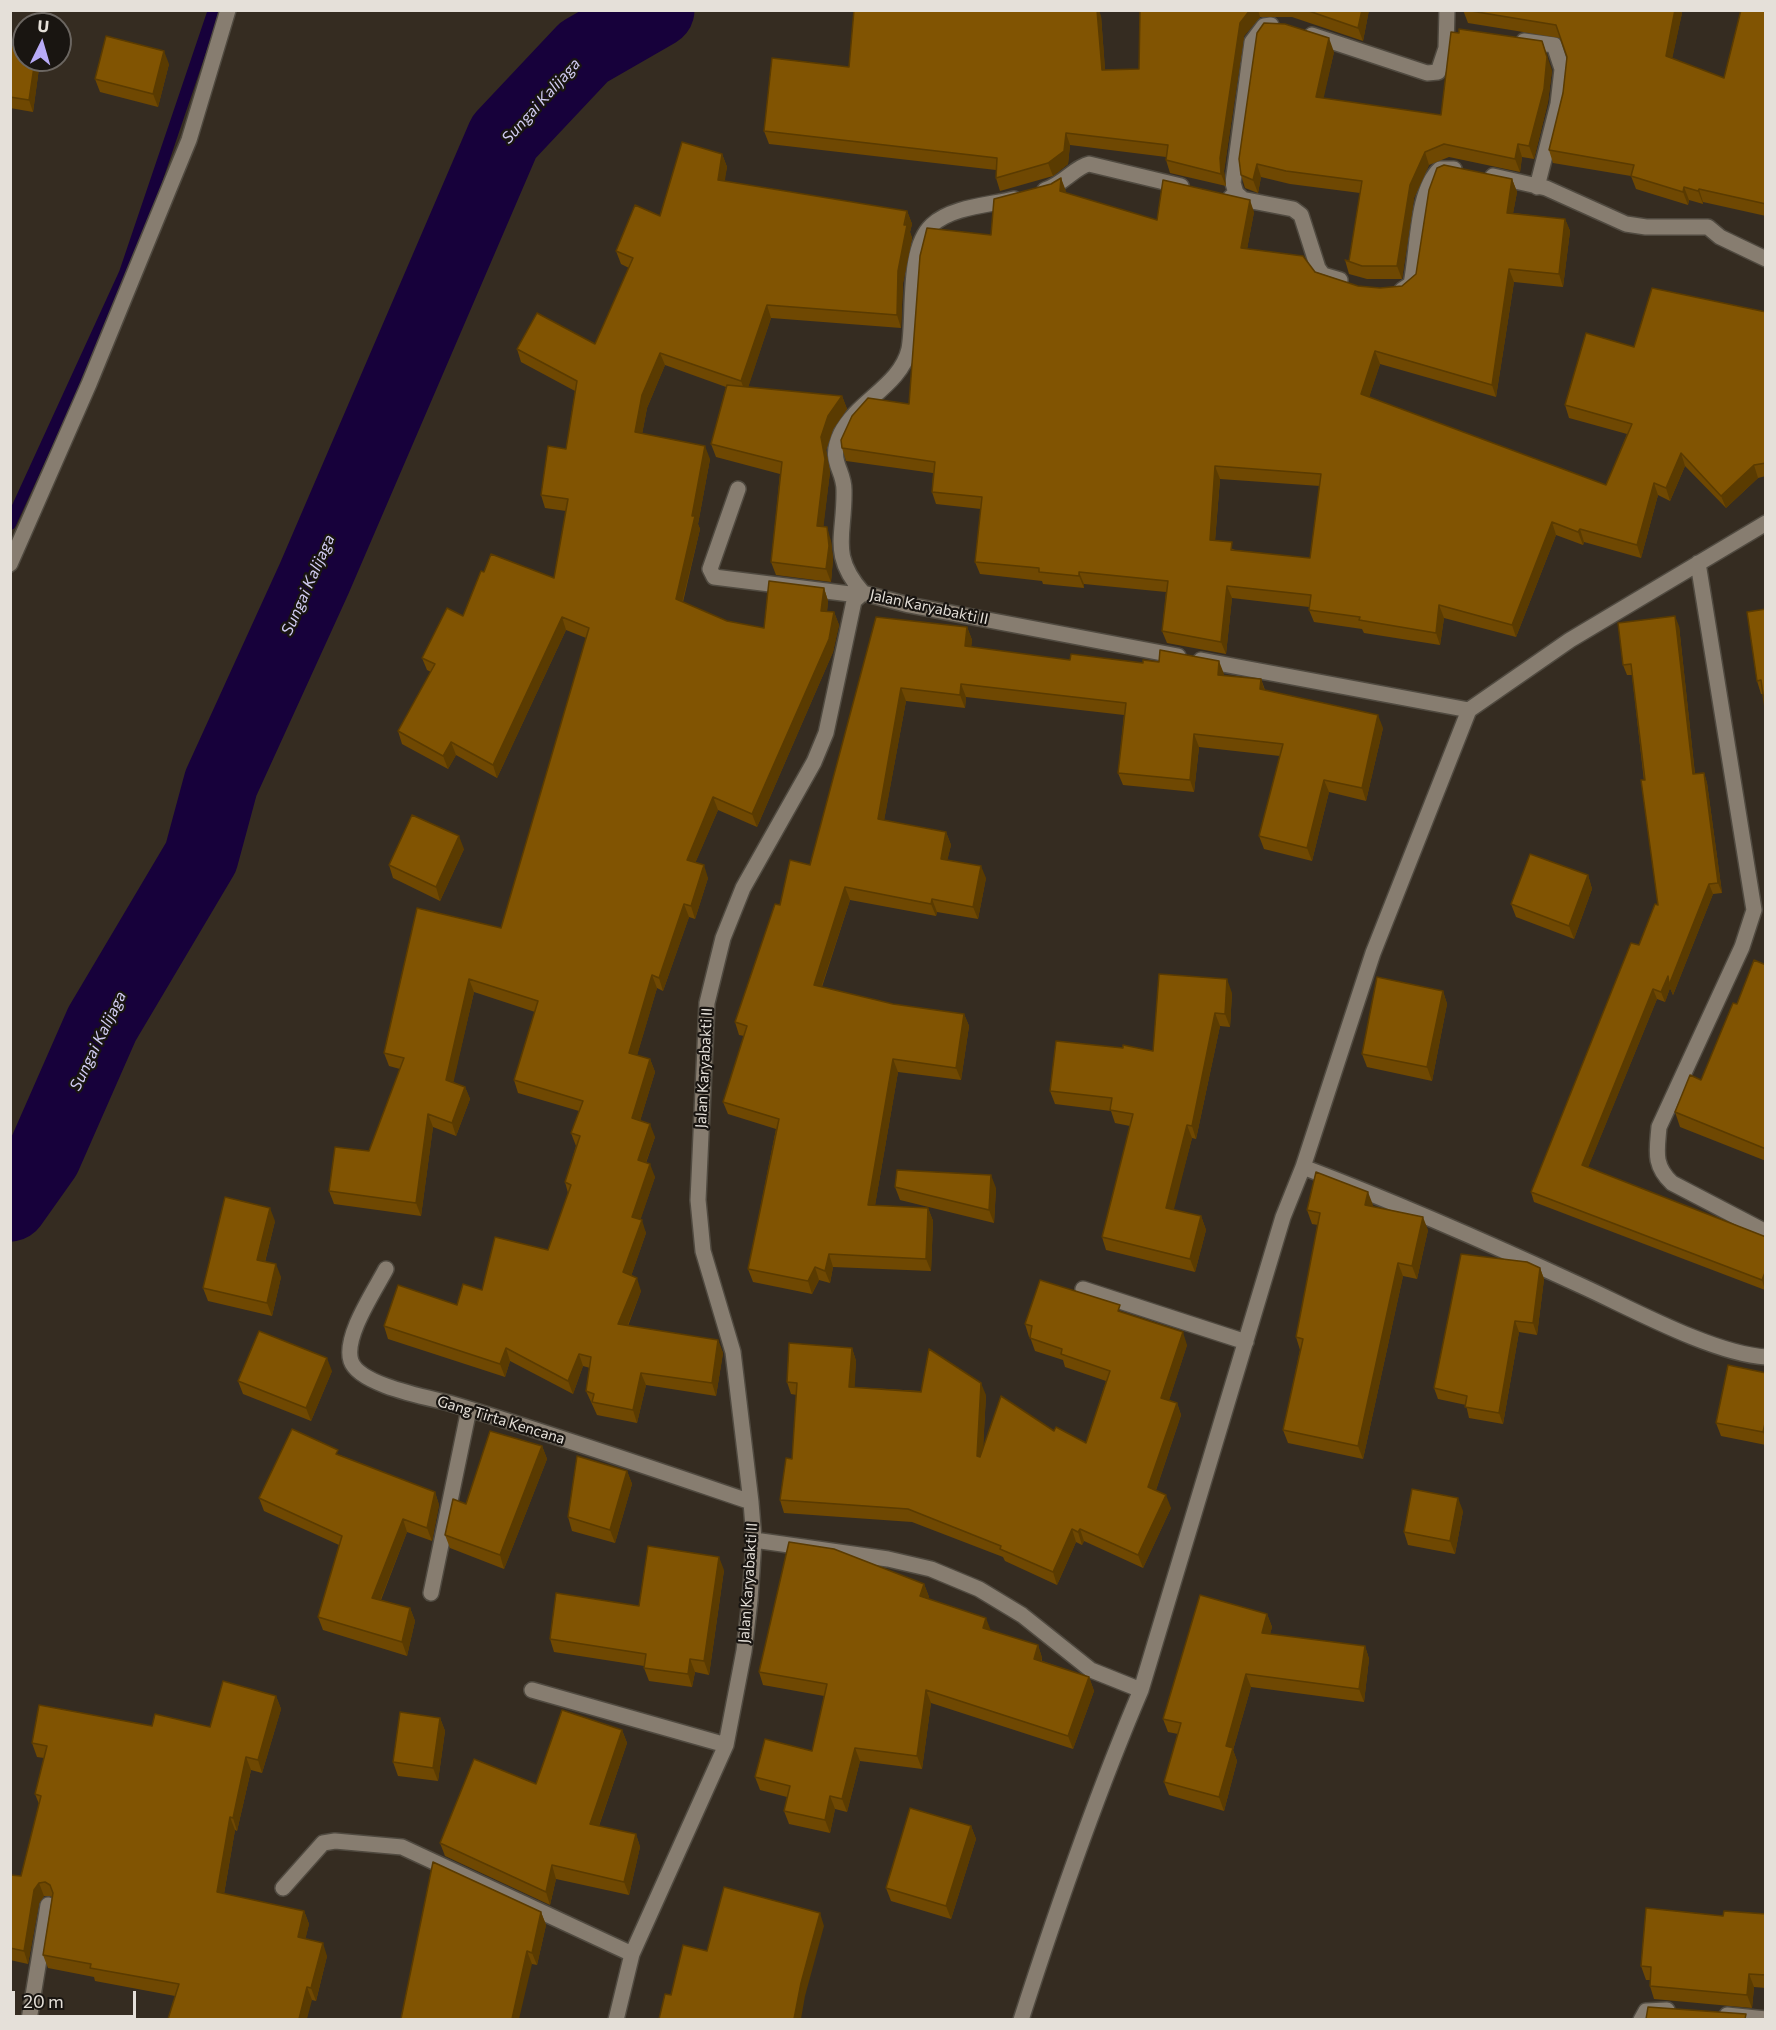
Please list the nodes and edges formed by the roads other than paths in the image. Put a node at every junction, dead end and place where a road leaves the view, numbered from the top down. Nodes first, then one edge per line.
1 (228, 10) edge
2 (1446, 10) edge
3 (1265, 18) edge
4 (1284, 26) edge
5 (1302, 31) edge
6 (1508, 38) edge
7 (1537, 187) junction
8 (1191, 188) edge
9 (1212, 193) edge
10 (1245, 201) junction
11 (1766, 259) edge
12 (1354, 285) edge
13 (1385, 291) edge
14 (738, 489) dead end
15 (1766, 523) edge
16 (1698, 563) junction
17 (10, 564) edge
18 (861, 594) junction
19 (1469, 711) junction
20 (1760, 909) edge
21 (1303, 1167) junction
22 (1766, 1232) edge
23 (386, 1269) dead end
24 (1083, 1289) dead end
25 (1246, 1342) junction
26 (1766, 1357) edge
27 (468, 1409) junction
28 (751, 1502) junction
29 (754, 1540) junction
30 (431, 1593) dead end
31 (532, 1690) dead end
32 (1141, 1690) junction
33 (726, 1745) junction
34 (283, 1888) dead end
35 (48, 1905) edge
36 (632, 1954) junction
37 (1681, 2010) edge
38 (1713, 2013) edge
39 (29, 2019) edge
40 (616, 2019) edge
41 (1021, 2019) edge
42 (1641, 2019) edge
43 (1766, 2019) edge

1 - 17 street
2 - 5 street
3 - 4 street
3 - 10 street
6 - 7 street
7 - 11 street
7 - 13 street
8 - 18 street
9 - 10 street
10 - 12 street
14 - 18 street
15 - 16 street
16 - 19 street
16 - 20 street
18 - 19 street, Jalan Karyabakti II
18 - 28 street, Jalan Karyabakti II
19 - 21 street
20 - 22 street
21 - 25 street
21 - 26 street
23 - 27 street, Gang Tirta Kencana
24 - 25 street
25 - 32 street
27 - 28 street, Gang Tirta Kencana
27 - 30 street
28 - 29 street, Jalan Karyabakti II
29 - 32 street
29 - 33 street, Jalan Karyabakti II
31 - 33 street
32 - 41 street
33 - 36 street, Jalan Karyabakti II
34 - 36 street
35 - 39 street
36 - 40 street, Jalan Karyabakti II
37 - 42 street
38 - 43 street

